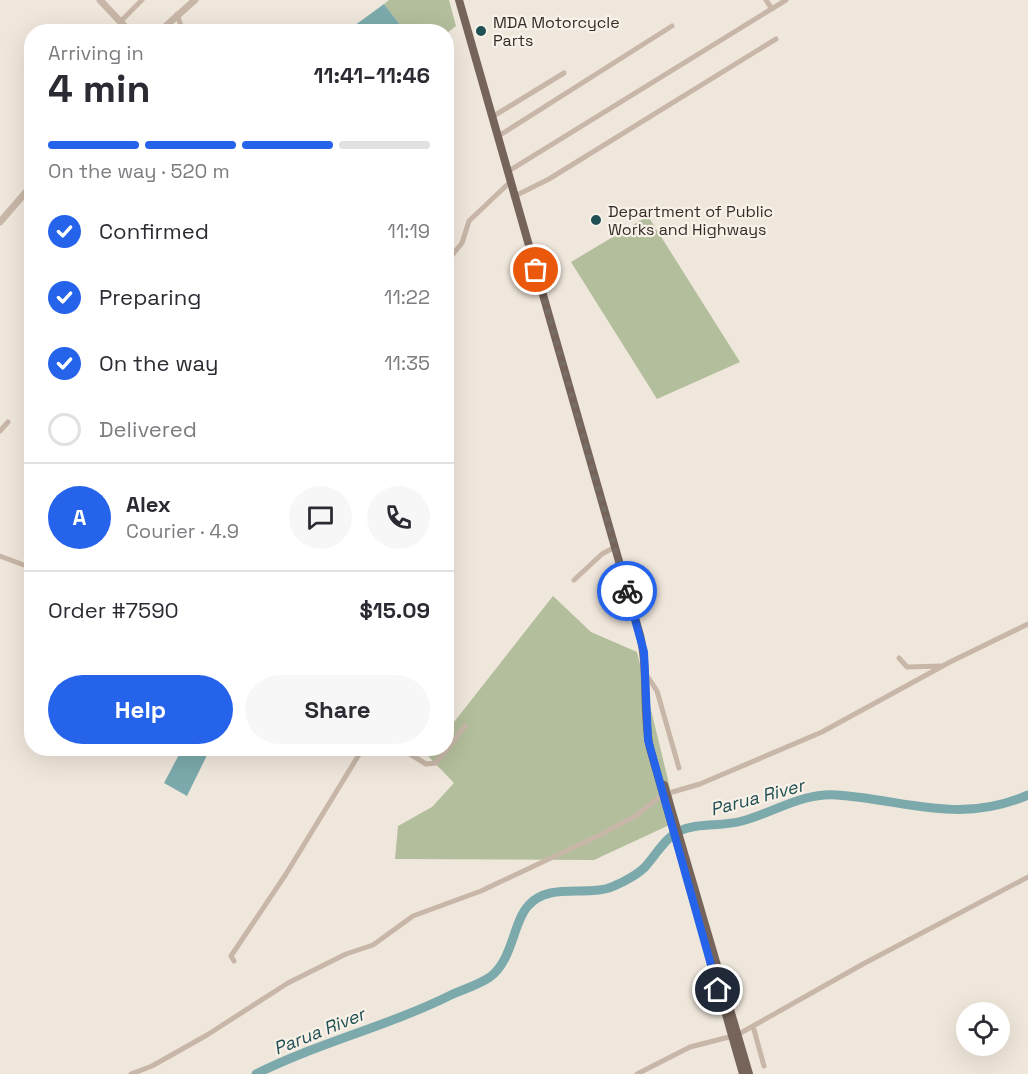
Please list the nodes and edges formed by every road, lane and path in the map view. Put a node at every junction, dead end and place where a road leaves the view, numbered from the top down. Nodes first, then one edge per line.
1 (100, 0) edge
2 (142, 0) edge
3 (195, 0) edge
4 (459, 0) edge
5 (766, 0) edge
6 (786, 0) edge
7 (772, 9) junction
8 (177, 14) junction
9 (120, 22) joint
10 (167, 24) edge
11 (180, 24) edge
12 (672, 26) dead end
13 (776, 39) dead end
14 (564, 73) dead end
15 (492, 117) junction
16 (497, 137) junction
17 (507, 172) junction
18 (510, 182) junction
19 (24, 194) edge
20 (515, 196) junction
21 (0, 222) edge
22 (454, 253) edge
23 (8, 422) dead end
24 (0, 431) edge
25 (615, 547) junction
26 (0, 556) edge
27 (24, 565) edge
28 (574, 580) dead end
29 (1028, 624) edge
30 (899, 658) dead end
31 (943, 666) junction
32 (646, 674) junction
33 (465, 726) dead end
34 (454, 740) edge
35 (358, 756) edge
36 (413, 756) edge
37 (441, 756) edge
38 (679, 768) dead end
39 (665, 796) junction
40 (1028, 877) edge
41 (234, 961) dead end
42 (753, 1026) junction
43 (734, 1034) junction
44 (764, 1066) dead end
45 (131, 1074) edge
46 (637, 1074) edge
47 (742, 1074) edge
48 (749, 1074) edge

1 - 9 street
2 - 9 street
3 - 8 street
4 - 15 main road
5 - 7 street
6 - 7 street
7 - 17 street
8 - 10 street
8 - 11 street
12 - 16 street
13 - 20 street
14 - 15 street
15 - 16 main road
16 - 17 main road
17 - 18 main road
18 - 20 main road
18 - 22 street
19 - 21 street
20 - 25 main road
23 - 24 street
25 - 28 street
25 - 32 main road
26 - 27 street
29 - 31 street
30 - 31 street
31 - 39 street
32 - 38 street
32 - 39 main road
33 - 34 street
35 - 41 street
36 - 37 street
39 - 43 main road
39 - 45 street
40 - 42 street
42 - 43 street
42 - 44 street
43 - 46 street
43 - 47 main road
43 - 48 main road

